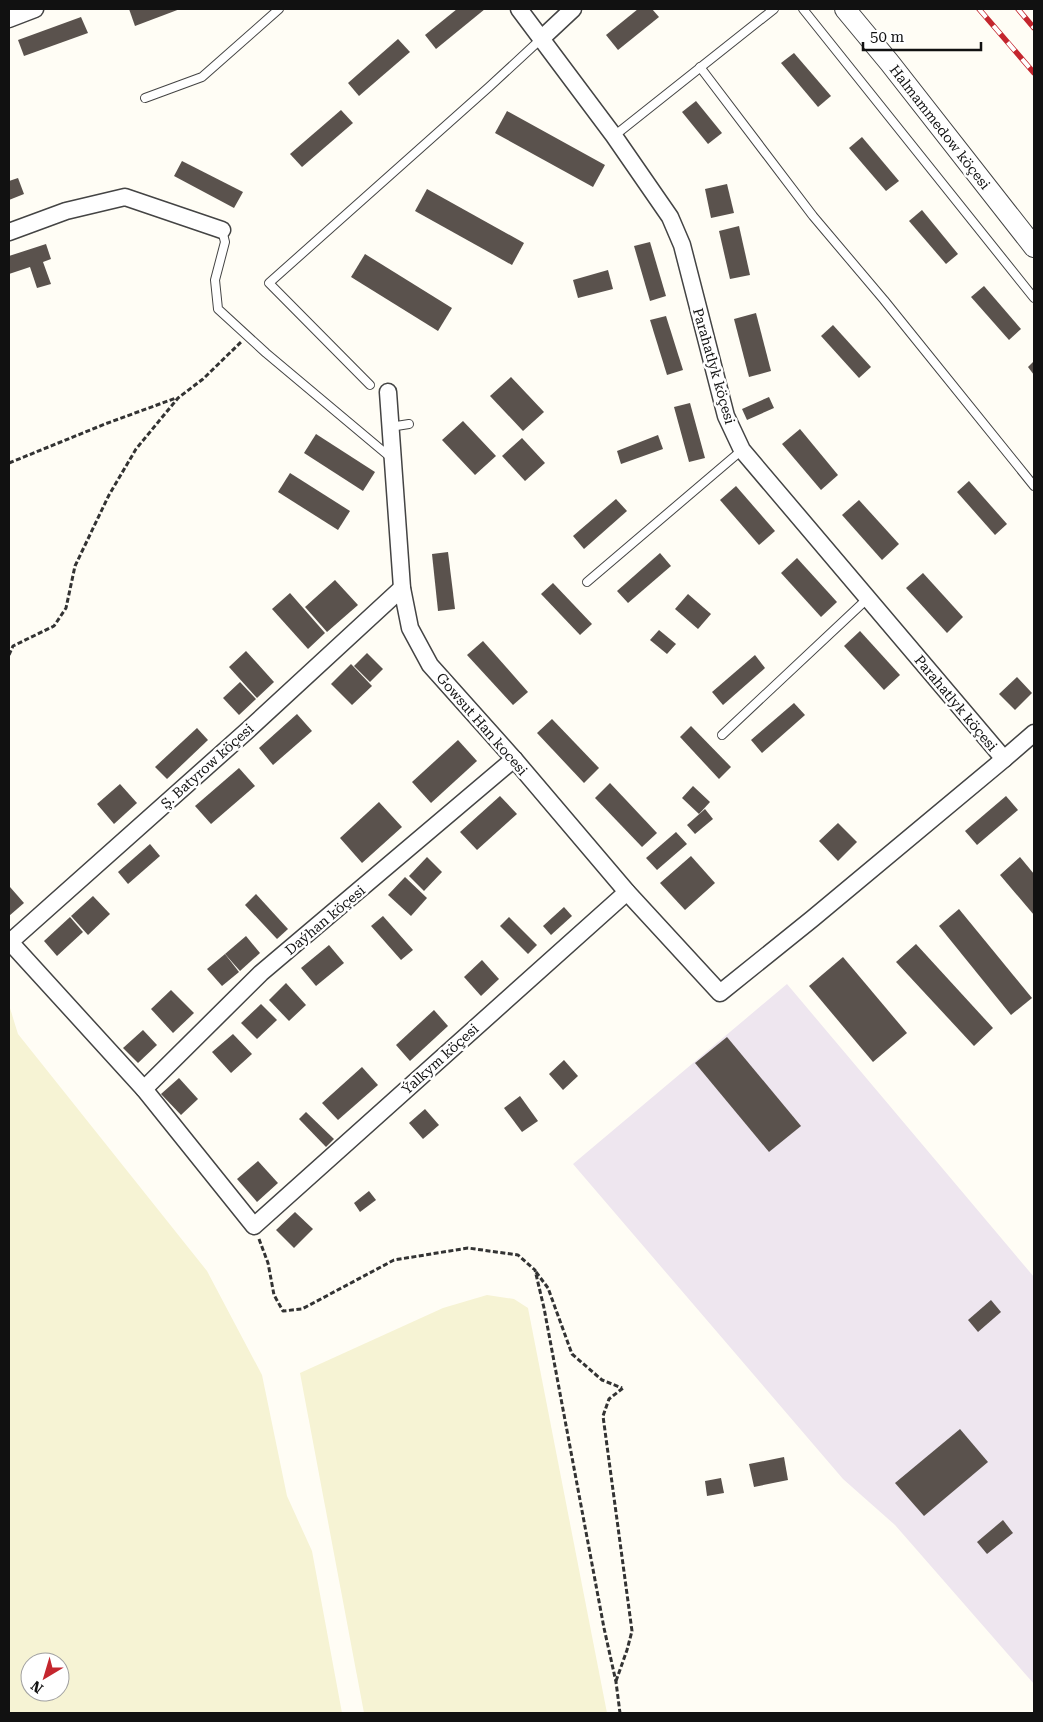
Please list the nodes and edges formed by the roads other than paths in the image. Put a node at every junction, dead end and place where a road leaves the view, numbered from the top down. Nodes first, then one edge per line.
1 (35, 9) edge
2 (279, 9) edge
3 (519, 9) edge
4 (573, 9) edge
5 (774, 9) edge
6 (802, 9) edge
7 (846, 9) edge
8 (9, 19) edge
9 (542, 38) junction
10 (700, 67) junction
11 (145, 98) dead end
12 (614, 136) junction
13 (222, 230) joint
14 (9, 232) edge
15 (1034, 247) edge
16 (1034, 298) edge
17 (370, 385) dead end
18 (388, 392) dead end
19 (409, 424) dead end
20 (390, 428) junction
21 (742, 450) junction
22 (392, 458) junction
23 (1034, 486) edge
24 (587, 582) dead end
25 (402, 588) junction
26 (868, 599) junction
27 (1034, 732) edge
28 (722, 735) dead end
29 (514, 759) junction
30 (1004, 759) junction
31 (627, 892) junction
32 (144, 1089) junction

1 - 8 street
2 - 11 lane
3 - 9 street, Parahatlyk köçesi
4 - 9 street
5 - 10 lane
6 - 16 lane
7 - 15 street, Halmammedow köçesi
9 - 12 street, Parahatlyk köçesi
9 - 17 lane
10 - 12 lane
10 - 23 lane
12 - 21 street, Parahatlyk köçesi
13 - 14 street
13 - 22 lane
18 - 20 street, Gowsut Han kocesi
19 - 20 lane
20 - 22 street, Gowsut Han kocesi
21 - 24 lane
21 - 26 street, Parahatlyk köçesi
22 - 25 street, Gowsut Han kocesi
25 - 29 street, Gowsut Han kocesi
25 - 32 street, Ş. Batyrow köçesi
26 - 28 lane
26 - 30 street, Parahatlyk köçesi
27 - 30 street, Parahatlyk köçesi
29 - 31 street, Gowsut Han kocesi
29 - 32 street, Daýhan köçesi
30 - 31 street, Gowsut Han kocesi
31 - 32 street, Ýalkym köçesi

